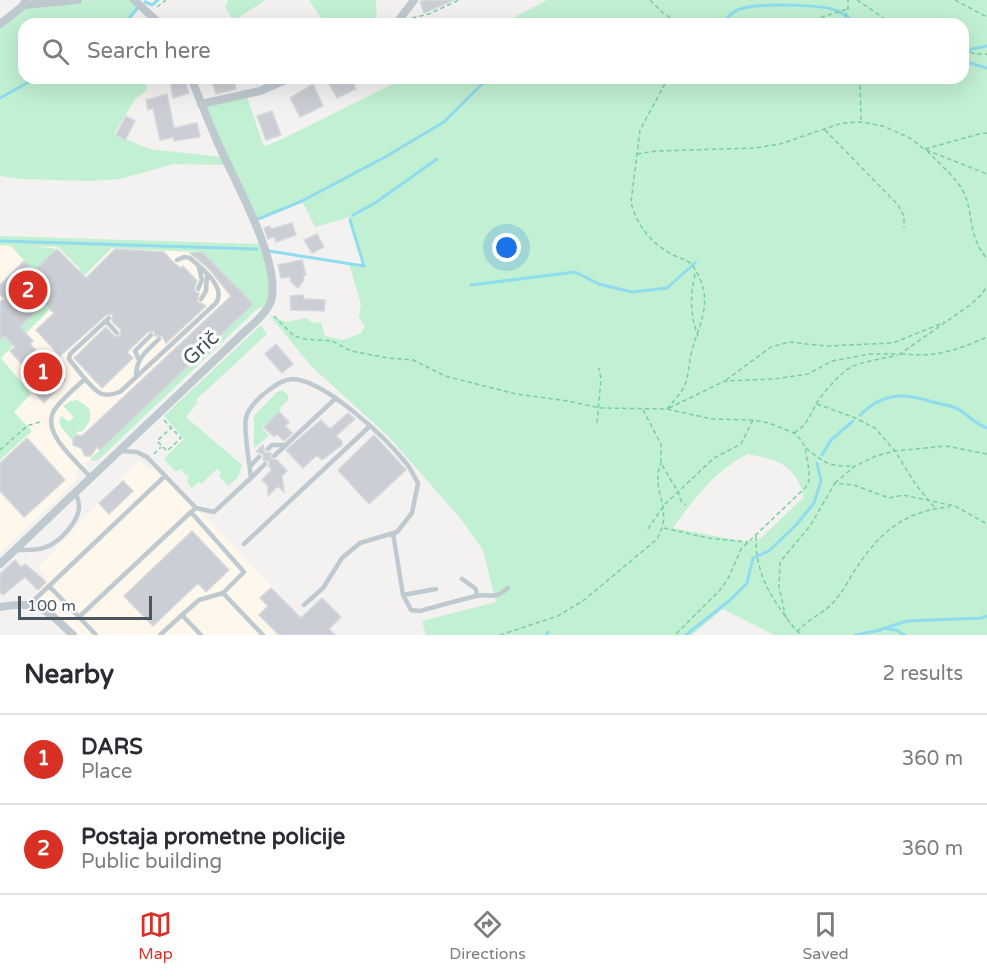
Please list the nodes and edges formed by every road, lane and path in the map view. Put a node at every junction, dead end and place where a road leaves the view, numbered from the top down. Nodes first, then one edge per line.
1 (78, 0) edge
2 (134, 0) edge
3 (166, 0) edge
4 (414, 0) edge
5 (459, 0) edge
6 (650, 0) edge
7 (848, 0) edge
8 (857, 0) edge
9 (955, 0) edge
10 (24, 2) edge
11 (848, 9) junction
12 (150, 14) junction
13 (987, 17) edge
14 (154, 18) edge
15 (401, 18) edge
16 (412, 18) edge
17 (671, 18) edge
18 (819, 18) edge
19 (845, 18) edge
20 (884, 18) edge
21 (0, 24) edge
22 (969, 52) edge
23 (987, 54) edge
24 (193, 84) edge
25 (276, 84) edge
26 (665, 84) edge
27 (860, 84) edge
28 (201, 104) junction
29 (861, 122) junction
30 (825, 130) junction
31 (987, 133) edge
32 (924, 149) junction
33 (637, 154) junction
34 (987, 174) edge
35 (904, 228) dead end
36 (987, 259) edge
37 (177, 260) dead end
38 (198, 266) junction
39 (695, 273) junction
40 (207, 275) junction
41 (987, 285) edge
42 (198, 289) dead end
43 (201, 299) dead end
44 (267, 308) junction
45 (949, 321) junction
46 (117, 333) dead end
47 (151, 335) dead end
48 (698, 336) junction
49 (987, 337) edge
50 (159, 339) dead end
51 (130, 346) dead end
52 (135, 351) junction
53 (900, 354) junction
54 (139, 360) junction
55 (599, 368) dead end
56 (136, 376) junction
57 (84, 379) junction
58 (725, 381) junction
59 (336, 398) junction
60 (816, 404) junction
61 (600, 408) junction
62 (667, 409) junction
63 (642, 410) junction
64 (753, 420) junction
65 (50, 421) junction
66 (597, 423) dead end
67 (370, 426) junction
68 (794, 433) junction
69 (286, 445) junction
70 (162, 446) junction
71 (805, 447) junction
72 (268, 449) dead end
73 (0, 450) edge
74 (122, 451) junction
75 (895, 451) junction
76 (987, 454) edge
77 (274, 456) dead end
78 (259, 457) dead end
79 (148, 459) junction
80 (661, 463) junction
81 (265, 464) dead end
82 (250, 466) junction
83 (855, 466) junction
84 (165, 476) junction
85 (91, 478) junction
86 (251, 478) junction
87 (835, 483) junction
88 (76, 492) junction
89 (678, 492) junction
90 (930, 502) junction
91 (664, 505) junction
92 (686, 505) dead end
93 (955, 506) junction
94 (196, 508) junction
95 (935, 508) junction
96 (191, 512) junction
97 (987, 524) edge
98 (663, 528) junction
99 (648, 529) dead end
100 (393, 533) junction
101 (756, 535) junction
102 (748, 542) junction
103 (244, 544) dead end
104 (16, 550) junction
105 (0, 564) edge
106 (462, 579) dead end
107 (49, 586) junction
108 (508, 588) dead end
109 (436, 589) dead end
110 (223, 593) junction
111 (403, 596) junction
112 (477, 596) junction
113 (29, 605) junction
114 (304, 605) dead end
115 (0, 607) edge
116 (182, 615) junction
117 (79, 617) junction
118 (786, 618) junction
119 (797, 632) junction
120 (73, 635) edge
121 (96, 635) edge
122 (160, 635) edge
123 (201, 635) edge
124 (263, 635) edge
125 (502, 635) edge
126 (675, 635) edge
127 (801, 635) edge

1 - 10 street
2 - 12 street
3 - 12 path
4 - 15 street
5 - 16 path
6 - 17 path
7 - 11 path
8 - 20 path
9 - 13 path
10 - 21 street
11 - 18 path
11 - 19 path
12 - 14 street
22 - 23 path
24 - 28 street
25 - 28 street
26 - 33 path
27 - 29 path
28 - 44 street
29 - 30 path
29 - 32 path
30 - 33 path
30 - 35 path
31 - 32 path
32 - 34 path
32 - 36 path
33 - 39 path
37 - 38 lane
38 - 40 lane
38 - 42 lane
39 - 48 path
39 - 48 path
40 - 43 lane
40 - 56 lane
41 - 45 path
44 - 61 path
44 - 74 street, Grič
45 - 53 path
45 - 58 path
46 - 57 lane
47 - 52 lane
48 - 62 path
49 - 53 path
50 - 54 lane
51 - 52 lane
52 - 54 lane
53 - 58 path
53 - 60 path
54 - 56 lane
55 - 61 path
56 - 57 lane
57 - 65 lane
58 - 62 path
59 - 67 lane
59 - 69 lane
59 - 82 lane
60 - 68 path
60 - 75 path
61 - 63 path
61 - 66 path
62 - 63 path
62 - 64 path
63 - 80 path
64 - 68 path
64 - 89 path
65 - 73 path
65 - 85 lane
67 - 100 lane
67 - 103 lane
68 - 71 path
69 - 72 lane
69 - 77 lane
70 - 70 path
70 - 79 path
71 - 83 path
71 - 101 path
74 - 79 lane
74 - 85 street, Grič
75 - 76 path
75 - 83 path
75 - 90 path
78 - 82 lane
79 - 84 lane
80 - 89 path
80 - 91 path
81 - 86 lane
82 - 86 lane
83 - 87 path
84 - 94 lane
84 - 107 lane
85 - 88 street, Grič
86 - 94 lane
87 - 90 path
87 - 118 path
88 - 104 street, Grič
88 - 104 lane
89 - 91 path
89 - 92 path
90 - 93 path
90 - 95 path
91 - 98 path
91 - 99 path
93 - 95 path
93 - 97 path
94 - 96 lane
95 - 119 path
96 - 110 lane
96 - 117 lane
98 - 102 path
98 - 125 path
100 - 111 lane
100 - 114 lane
101 - 102 path
101 - 118 path
102 - 126 path
104 - 105 street, Grič
106 - 112 lane
107 - 113 lane
107 - 117 lane
108 - 112 lane
109 - 111 lane
110 - 116 lane
110 - 124 lane
111 - 112 lane
113 - 115 street
113 - 120 street
116 - 122 lane
116 - 123 lane
117 - 121 lane
118 - 119 path
119 - 127 path

